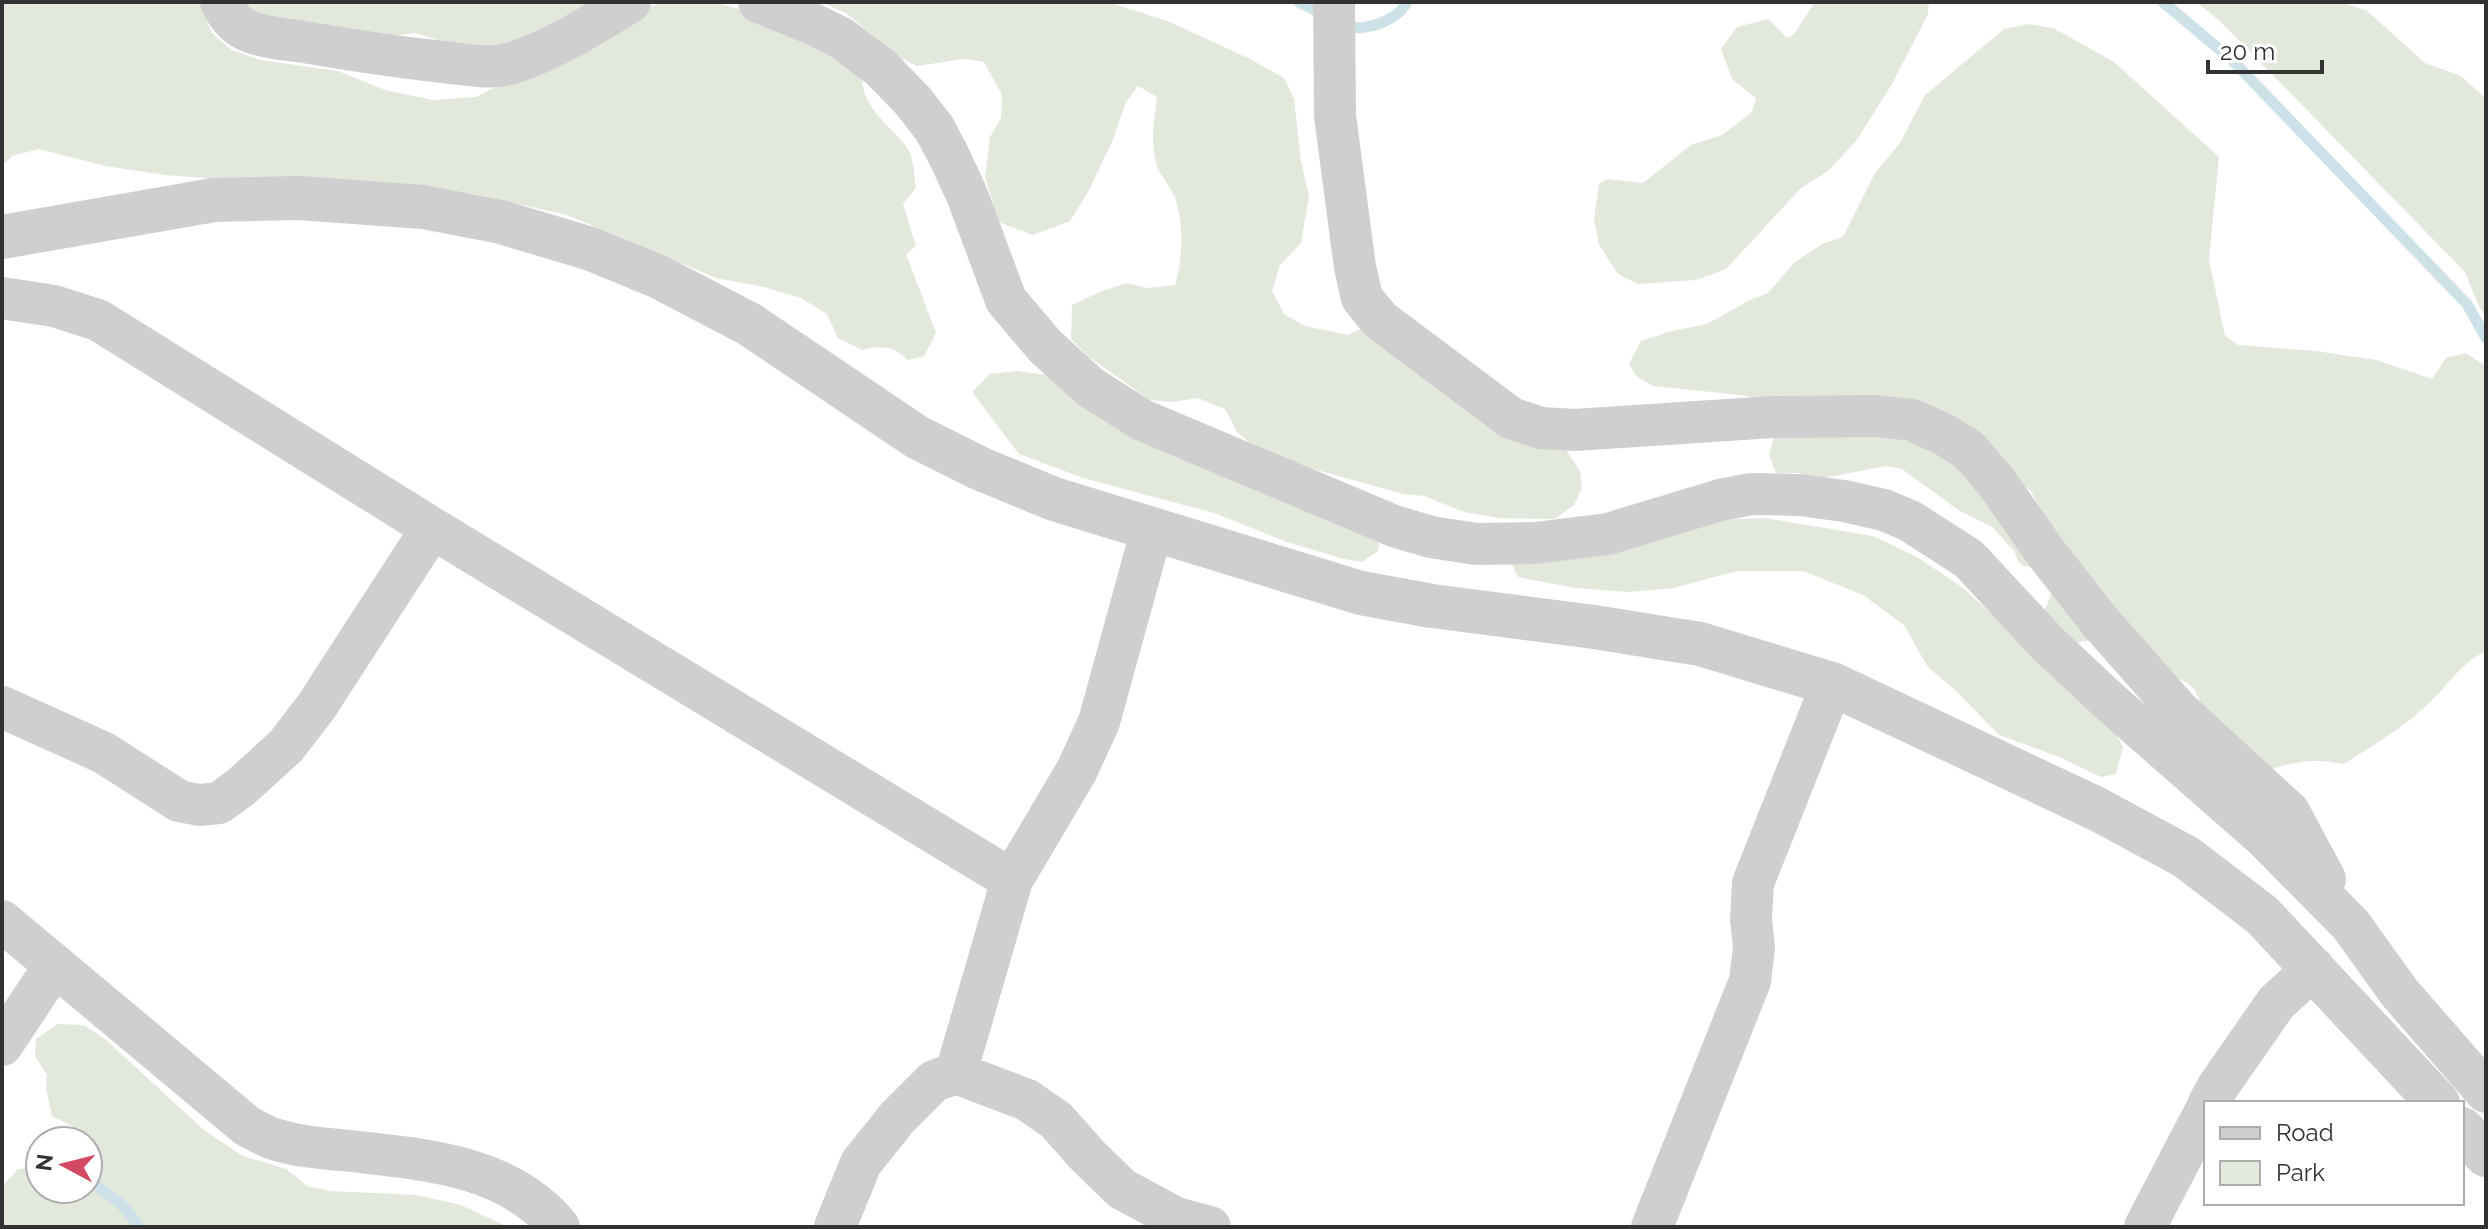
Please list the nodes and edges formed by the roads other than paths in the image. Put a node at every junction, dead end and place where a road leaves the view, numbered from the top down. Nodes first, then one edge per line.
1 (221, 2) edge
2 (630, 2) edge
3 (759, 2) edge
4 (1334, 2) edge
5 (2, 237) edge
6 (2, 298) edge
7 (432, 528) junction
8 (1152, 529) junction
9 (1832, 684) junction
10 (2, 707) edge
11 (1012, 880) junction
12 (2, 921) edge
13 (2351, 925) junction
14 (55, 965) junction
15 (2314, 968) junction
16 (2, 1045) edge
17 (956, 1073) junction
18 (2486, 1092) edge
19 (2210, 1101) edge
20 (2436, 1101) edge
21 (2204, 1114) edge
22 (2464, 1131) edge
23 (2486, 1155) edge
24 (559, 1227) edge
25 (835, 1227) edge
26 (1210, 1227) edge
27 (1652, 1227) edge
28 (2145, 1227) edge

1 - 2 street
3 - 13 street
4 - 13 street
5 - 8 street
6 - 7 street
7 - 10 street
7 - 11 street
8 - 9 street
8 - 11 street
9 - 15 street
9 - 27 street
11 - 17 street
12 - 14 street
13 - 18 street
14 - 16 street
14 - 24 street
15 - 19 street
15 - 20 street
17 - 25 street
17 - 26 street
21 - 28 street
22 - 23 street

